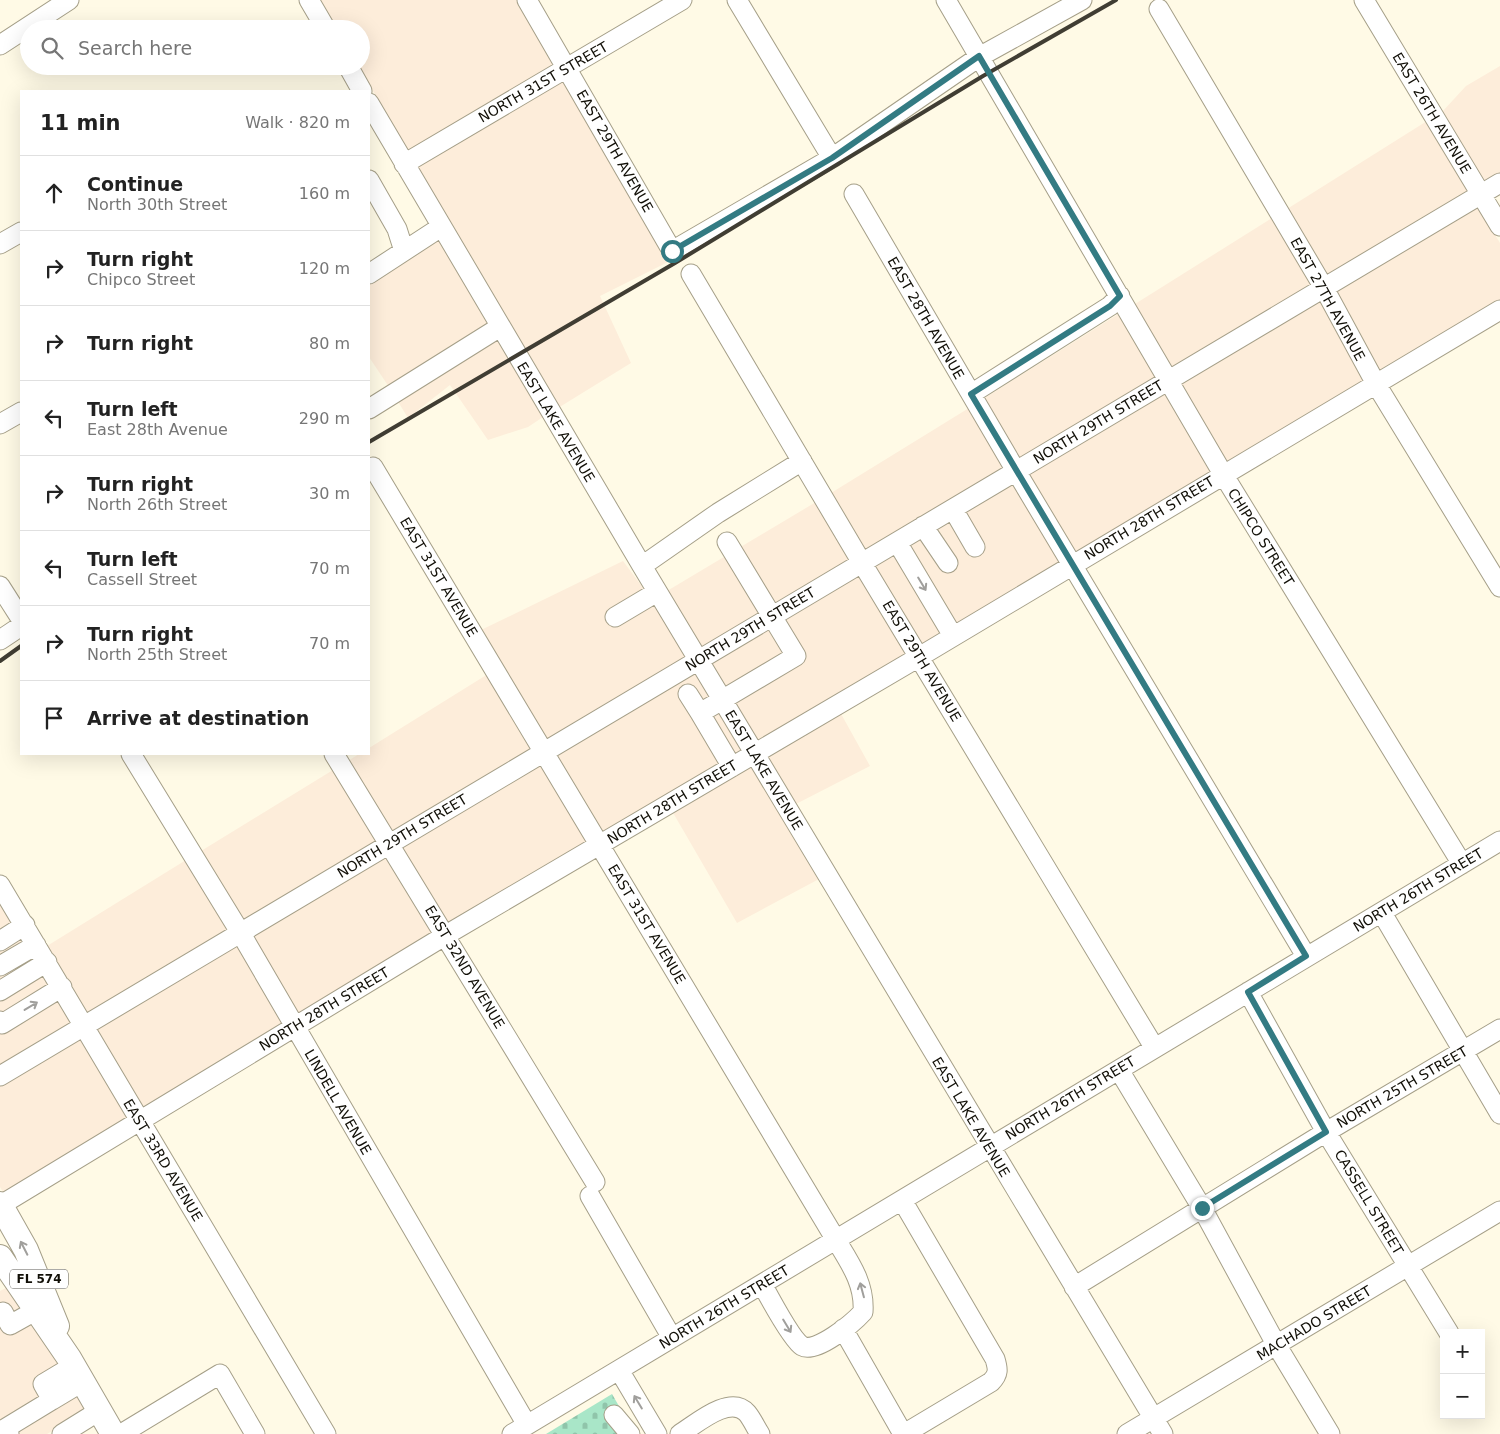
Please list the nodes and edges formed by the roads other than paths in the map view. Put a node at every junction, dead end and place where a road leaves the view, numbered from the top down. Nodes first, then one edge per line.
1 (69, 0) edge
2 (309, 0) edge
3 (527, 0) edge
4 (682, 0) edge
5 (737, 0) edge
6 (946, 0) edge
7 (1082, 0) edge
8 (1364, 0) edge
9 (1159, 9) dead end
10 (38, 20) edge
11 (321, 20) edge
12 (20, 32) edge
13 (0, 45) edge
14 (979, 56) junction
15 (567, 69) junction
16 (353, 75) edge
17 (361, 90) edge
18 (370, 105) edge
19 (832, 158) junction
20 (404, 164) junction
21 (370, 182) edge
22 (1500, 183) edge
23 (854, 194) dead end
24 (1481, 194) junction
25 (1500, 226) edge
26 (441, 228) junction
27 (20, 233) edge
28 (0, 244) edge
29 (404, 252) junction
30 (370, 273) edge
31 (691, 274) dead end
32 (1324, 288) junction
33 (1120, 296) junction
34 (1500, 310) edge
35 (500, 327) junction
36 (1169, 380) junction
37 (1376, 384) junction
38 (971, 394) junction
39 (370, 408) edge
40 (20, 413) edge
41 (0, 424) edge
42 (802, 462) junction
43 (373, 467) dead end
44 (1016, 471) junction
45 (1222, 474) junction
46 (952, 509) junction
47 (923, 526) junction
48 (727, 542) dead end
49 (897, 542) junction
50 (975, 547) dead end
51 (862, 562) junction
52 (948, 563) dead end
53 (1072, 564) junction
54 (642, 566) junction
55 (0, 586) edge
56 (1500, 587) edge
57 (658, 592) junction
58 (772, 616) junction
59 (20, 617) edge
60 (615, 617) dead end
61 (20, 627) edge
62 (953, 636) junction
63 (0, 640) edge
64 (919, 657) junction
65 (698, 660) junction
66 (688, 694) dead end
67 (722, 700) junction
68 (700, 713) junction
69 (544, 752) junction
70 (754, 754) junction
71 (132, 755) edge
72 (335, 755) edge
73 (732, 767) junction
74 (1500, 840) edge
75 (388, 845) junction
76 (600, 845) junction
77 (1462, 864) junction
78 (3, 896) edge
79 (1382, 913) junction
80 (25, 925) junction
81 (240, 932) junction
82 (446, 935) junction
83 (0, 941) edge
84 (36, 945) junction
85 (1306, 956) junction
86 (47, 962) junction
87 (0, 966) edge
88 (62, 987) junction
89 (0, 991) edge
90 (1248, 992) junction
91 (0, 1021) edge
92 (84, 1026) junction
93 (294, 1028) junction
94 (1500, 1029) edge
95 (1154, 1047) junction
96 (1464, 1052) junction
97 (1119, 1070) junction
98 (0, 1076) edge
99 (1500, 1114) edge
100 (139, 1120) junction
101 (1326, 1132) junction
102 (989, 1147) junction
103 (902, 1200) junction
104 (0, 1205) edge
105 (1202, 1208) junction
106 (1500, 1211) edge
107 (836, 1240) junction
108 (1408, 1266) junction
109 (4, 1272) edge
110 (762, 1284) junction
111 (1074, 1287) junction
112 (36, 1311) junction
113 (0, 1314) edge
114 (843, 1329) junction
115 (1447, 1329) edge
116 (672, 1338) junction
117 (1277, 1346) junction
118 (75, 1369) junction
119 (619, 1370) junction
120 (99, 1411) junction
121 (614, 1415) dead end
122 (1159, 1426) edge
123 (520, 1429) edge
124 (10, 1434) edge
125 (62, 1434) edge
126 (113, 1434) edge
127 (121, 1434) edge
128 (255, 1434) edge
129 (326, 1434) edge
130 (630, 1434) edge
131 (658, 1434) edge
132 (680, 1434) edge
133 (760, 1434) edge
134 (903, 1434) edge
135 (1128, 1434) edge
136 (1330, 1434) edge

1 - 10 street
2 - 11 street
3 - 15 street, EAST 29TH AVENUE
4 - 15 street, NORTH 31ST STREET
5 - 19 street
6 - 14 street, CHIPCO STREET
7 - 14 street
8 - 24 street, EAST 26TH AVENUE
9 - 32 street, EAST 27TH AVENUE
12 - 13 street
14 - 19 street
14 - 33 street, CHIPCO STREET
15 - 19 street, EAST 29TH AVENUE
15 - 20 street, NORTH 31ST STREET
16 - 17 street
18 - 20 street, EAST LAKE AVENUE
20 - 26 street, EAST LAKE AVENUE
21 - 29 street
22 - 24 street, NORTH 29TH STREET
23 - 38 street, EAST 28TH AVENUE
24 - 25 street, EAST 26TH AVENUE
24 - 32 street, NORTH 29TH STREET
26 - 29 street
26 - 35 street, EAST LAKE AVENUE
27 - 28 street
29 - 30 street
31 - 42 street, EAST 29TH AVENUE
32 - 36 street, NORTH 29TH STREET
32 - 37 street, EAST 27TH AVENUE
33 - 36 street, CHIPCO STREET
33 - 38 street
34 - 37 street, NORTH 28TH STREET
35 - 39 street
35 - 54 street, EAST LAKE AVENUE
36 - 44 street, NORTH 29TH STREET
36 - 45 street, CHIPCO STREET
37 - 45 street, NORTH 28TH STREET
37 - 56 street, EAST 27TH AVENUE
38 - 44 street, EAST 28TH AVENUE
40 - 41 street
42 - 51 street, EAST 29TH AVENUE
42 - 54 street
43 - 69 street, EAST 31ST AVENUE
44 - 46 street, NORTH 29TH STREET
44 - 53 street, EAST 28TH AVENUE
45 - 53 street, NORTH 28TH STREET
45 - 77 street, CHIPCO STREET
46 - 47 street, NORTH 29TH STREET
46 - 50 street
47 - 49 street, NORTH 29TH STREET
47 - 52 street
48 - 58 street
49 - 51 street, NORTH 29TH STREET
49 -> 62 street
51 - 58 street, NORTH 29TH STREET
51 - 64 street, EAST 29TH AVENUE
53 - 62 street, NORTH 28TH STREET
53 - 85 street, EAST 28TH AVENUE
54 - 57 street, EAST LAKE AVENUE
55 - 59 street
57 - 60 street
57 - 65 street, EAST LAKE AVENUE
58 - 65 street, NORTH 29TH STREET
58 - 67 street
61 - 63 street
62 - 64 street, NORTH 28TH STREET
64 - 70 street, NORTH 28TH STREET
64 - 95 street, EAST 29TH AVENUE
65 - 67 street, EAST LAKE AVENUE
65 - 69 street, NORTH 29TH STREET
66 - 68 street
67 - 68 street
67 - 70 street, EAST LAKE AVENUE
68 - 73 street
69 - 75 street, NORTH 29TH STREET
69 - 76 street, EAST 31ST AVENUE
70 - 73 street, NORTH 28TH STREET
70 - 102 street, EAST LAKE AVENUE
71 - 81 street, LINDELL AVENUE
72 - 75 street, EAST 32ND AVENUE
73 - 76 street, NORTH 28TH STREET
74 - 77 street, NORTH 26TH STREET
75 - 81 street, NORTH 29TH STREET
75 - 82 street, EAST 32ND AVENUE
76 - 82 street, NORTH 28TH STREET
76 - 107 street, EAST 31ST AVENUE
77 - 79 street, NORTH 26TH STREET
78 - 80 street, EAST 33RD AVENUE
79 - 85 street, NORTH 26TH STREET
79 - 96 street
80 - 83 street
80 - 84 street, EAST 33RD AVENUE
81 - 92 street, NORTH 29TH STREET
81 - 93 street, LINDELL AVENUE
82 - 93 street, NORTH 28TH STREET
82 - 116 street, EAST 32ND AVENUE
84 - 86 street, EAST 33RD AVENUE
84 - 87 street
85 - 90 street, NORTH 26TH STREET
86 - 88 street, EAST 33RD AVENUE
86 - 89 street
91 -> 88 street
88 - 92 street, EAST 33RD AVENUE
90 - 95 street, NORTH 26TH STREET
90 - 101 street, CASSELL STREET
92 - 98 street, NORTH 29TH STREET
92 - 100 street, EAST 33RD AVENUE
93 - 100 street, NORTH 28TH STREET
93 - 123 street, LINDELL AVENUE
94 - 96 street, NORTH 25TH STREET
95 - 97 street, NORTH 26TH STREET
96 - 99 street
96 - 101 street, NORTH 25TH STREET
97 - 102 street, NORTH 26TH STREET
97 - 105 street
100 - 104 street, NORTH 28TH STREET
100 - 129 street, EAST 33RD AVENUE
101 - 105 street, NORTH 25TH STREET
101 - 108 street, CASSELL STREET
102 - 103 street, NORTH 26TH STREET
102 - 111 street, EAST LAKE AVENUE
103 - 107 street, NORTH 26TH STREET
103 - 134 street
118 -> 104 main road, FL 574
105 - 111 street, NORTH 25TH STREET
105 - 117 street
106 - 108 street, MACHADO STREET
107 - 110 street, NORTH 26TH STREET
114 -> 107 street, EAST 31ST AVENUE
108 - 115 street, CASSELL STREET
108 - 117 street, MACHADO STREET
109 - 112 main road, FL 574
110 -> 114 street, EAST 31ST AVENUE
110 - 116 street, NORTH 26TH STREET
111 - 122 street, EAST LAKE AVENUE
112 - 113 street
112 - 118 main road, FL 574
114 - 134 street
116 - 119 street, NORTH 26TH STREET
117 - 122 street, MACHADO STREET
117 - 136 street
118 - 120 main road, FL 574
118 - 124 street
119 - 123 street, NORTH 26TH STREET
131 -> 119 street
120 - 125 street
120 - 126 main road, FL 574
121 - 130 street
122 - 135 street, MACHADO STREET
127 - 128 street
132 - 133 street

